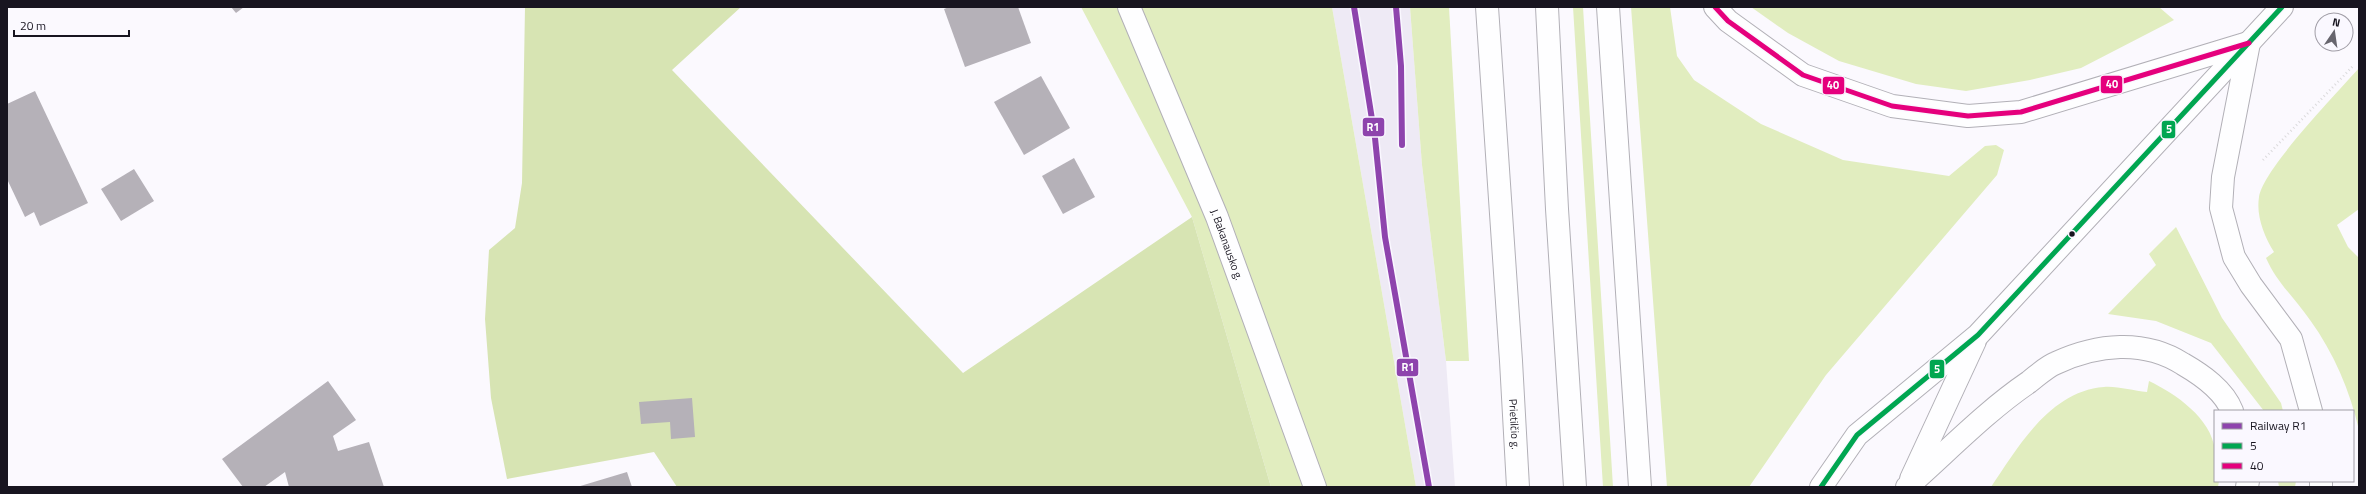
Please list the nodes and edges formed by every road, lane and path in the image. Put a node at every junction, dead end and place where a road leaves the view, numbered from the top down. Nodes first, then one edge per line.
1 (1129, 7) edge
2 (1486, 7) edge
3 (1546, 7) edge
4 (1608, 7) edge
5 (1715, 7) edge
6 (2282, 7) edge
7 (2249, 43) junction
8 (2354, 65) dead end
9 (2263, 160) dead end
10 (1978, 335) junction
11 (2232, 410) edge
12 (2311, 410) edge
13 (1315, 487) edge
14 (1518, 487) edge
15 (1575, 487) edge
16 (1640, 487) edge
17 (1821, 487) edge
18 (1907, 487) edge

1 - 13 main road, J. Bakanausko g.
2 - 14 main road, Prietilčio g.
3 - 15 main road
4 - 16 main road
5 - 7 main road
6 - 7 main road
7 - 10 main road
7 - 12 main road
8 - 9 path
10 - 17 main road
10 - 18 main road
11 - 18 main road

